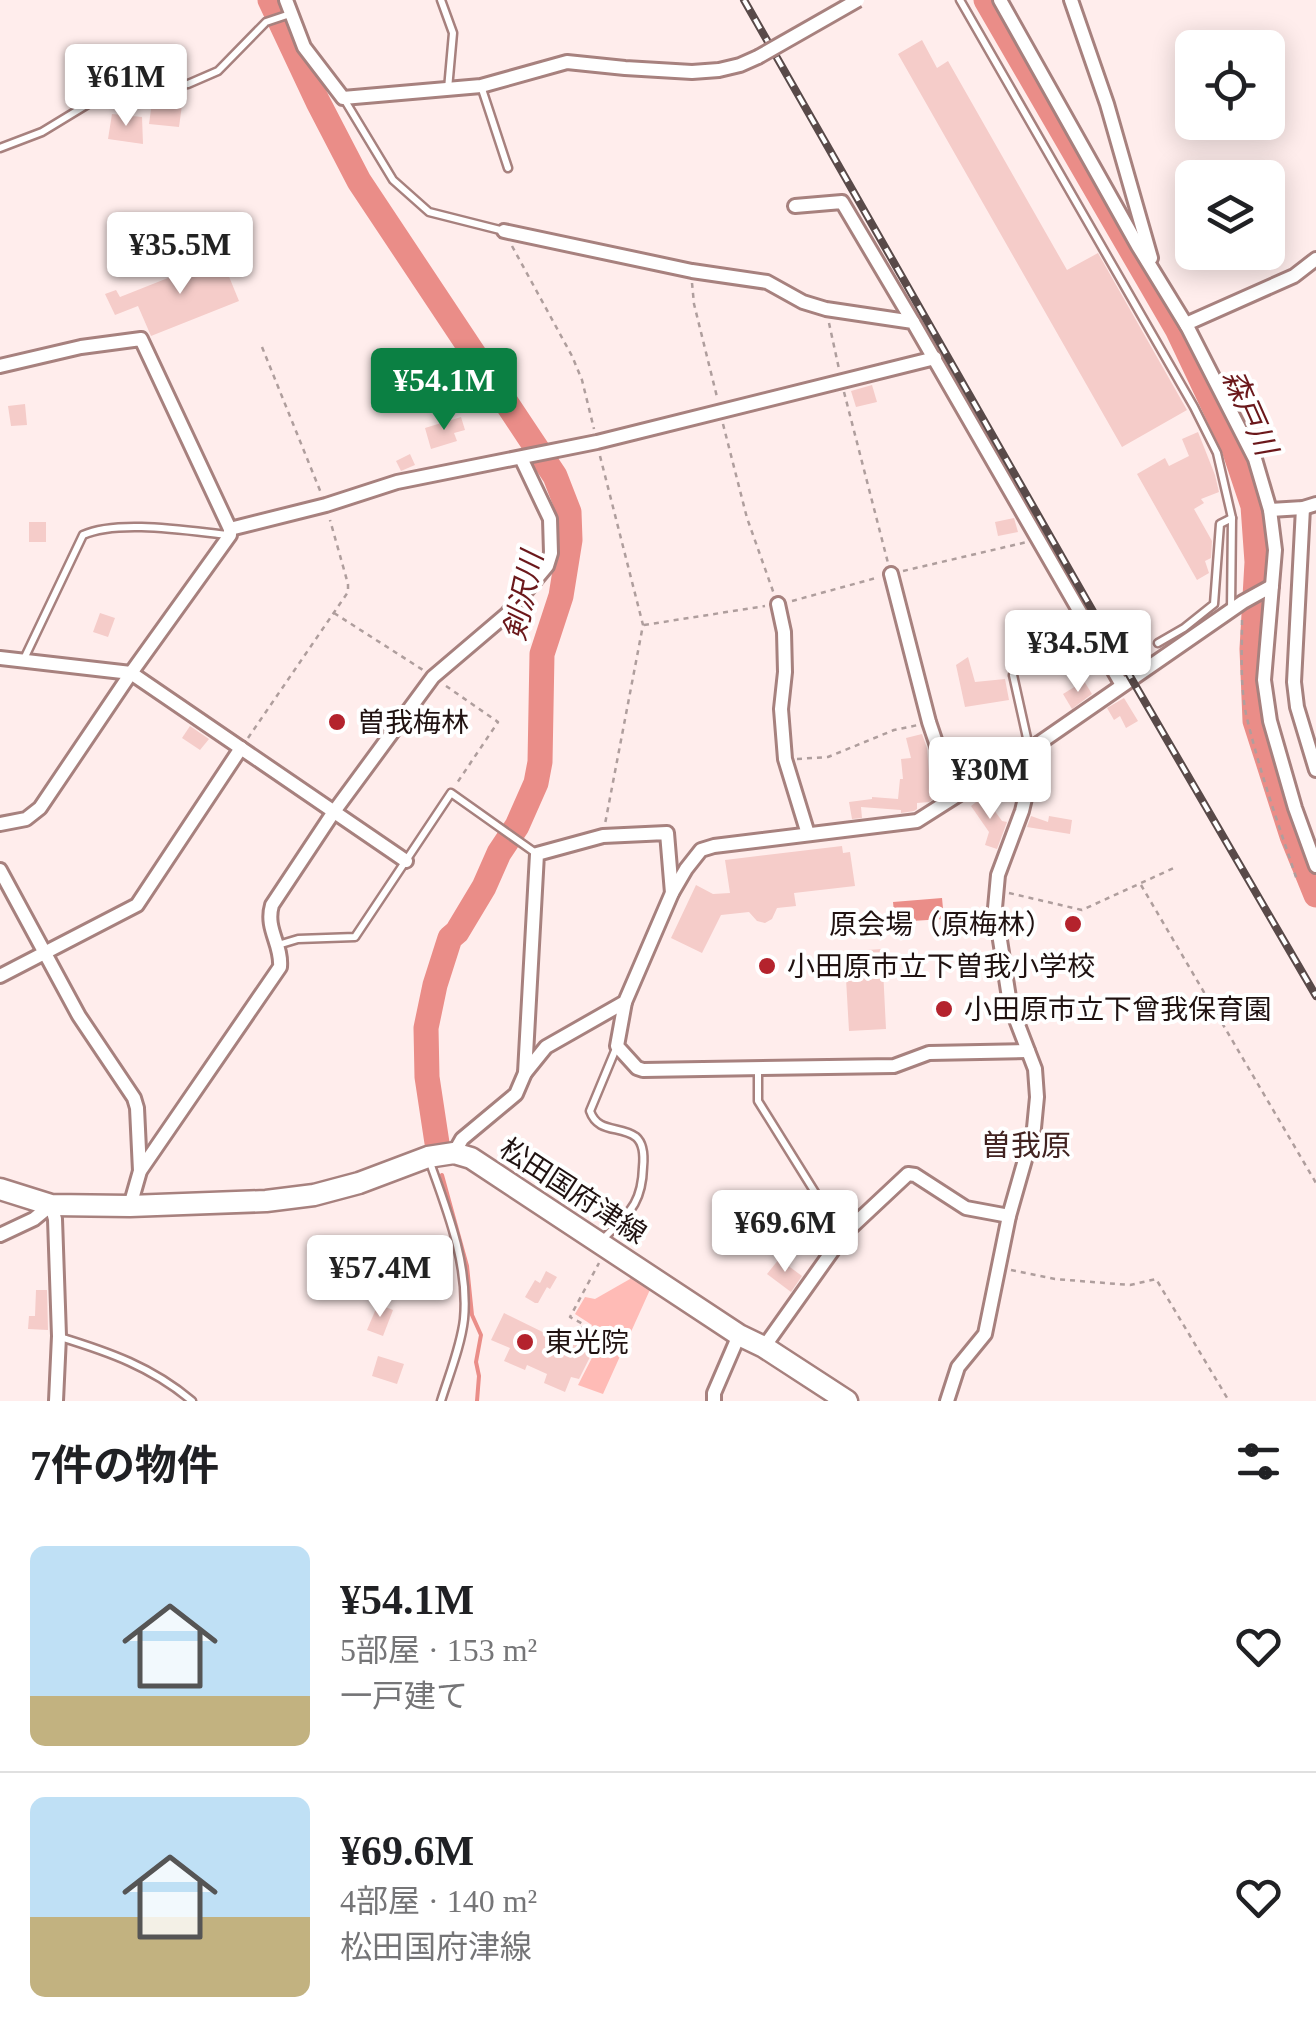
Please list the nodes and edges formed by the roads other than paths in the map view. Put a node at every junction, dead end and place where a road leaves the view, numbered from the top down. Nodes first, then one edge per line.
1 (441, 0) edge
2 (858, 0) edge
3 (960, 0) edge
4 (1000, 0) edge
5 (1070, 0) edge
6 (288, 7) edge
7 (482, 86) junction
8 (448, 90) junction
9 (343, 98) junction
10 (0, 148) edge
11 (508, 168) dead end
12 (795, 206) dead end
13 (504, 231) joint
14 (1316, 261) edge
15 (1154, 270) junction
16 (913, 322) junction
17 (1187, 326) junction
18 (935, 358) junction
19 (0, 366) edge
20 (525, 458) junction
21 (1309, 506) edge
22 (1270, 510) junction
23 (1232, 518) junction
24 (230, 532) junction
25 (891, 574) road end
26 (1272, 586) junction
27 (778, 604) road end
28 (1237, 607) junction
29 (1158, 643) dead end
30 (0, 658) edge
31 (23, 661) junction
32 (131, 673) junction
33 (1013, 675) dead end
34 (1122, 685) junction
35 (1034, 747) junction
36 (241, 748) junction
37 (1316, 770) edge
38 (954, 796) junction
39 (333, 812) junction
40 (0, 824) edge
41 (808, 834) junction
42 (537, 854) junction
43 (406, 861) junction
44 (1316, 866) edge
45 (0, 870) edge
46 (672, 893) junction
47 (277, 945) junction
48 (44, 952) junction
49 (0, 976) edge
50 (625, 1002) junction
51 (616, 1046) junction
52 (1028, 1050) junction
53 (758, 1068) junction
54 (525, 1073) junction
55 (454, 1153) junction
56 (428, 1157) junction
57 (140, 1170) junction
58 (0, 1189) edge
59 (51, 1206) junction
60 (130, 1206) junction
61 (1009, 1216) junction
62 (845, 1233) junction
63 (0, 1235) edge
64 (604, 1244) junction
65 (740, 1335) junction
66 (59, 1336) junction
67 (764, 1348) junction
68 (56, 1401) edge
69 (192, 1401) edge
70 (442, 1401) edge
71 (714, 1401) edge
72 (847, 1401) edge
73 (948, 1401) edge

1 - 8 lane
2 - 7 street, bridge
3 - 23 lane
4 - 15 street
5 - 15 street
6 - 9 street
6 - 10 lane
7 - 8 street
7 - 11 lane
8 - 9 street
9 - 13 lane
12 - 16 street
13 - 16 street
14 - 17 street
15 - 17 street
16 - 18 street
17 - 22 street
18 - 20 street
18 - 34 street
19 - 24 street
20 - 24 street
20 - 39 street
21 - 22 street
21 - 37 street
22 - 26 street
23 - 28 lane
23 - 29 lane
24 - 31 lane
24 - 32 street
25 - 38 street
26 - 28 street
26 - 44 street
27 - 41 street
28 - 34 street
30 - 31 street
31 - 32 street
32 - 36 street
32 - 40 street
33 - 35 lane
34 - 35 street
35 - 38 street
35 - 52 street
36 - 39 street
36 - 48 street
38 - 41 street
39 - 43 street
39 - 47 street
41 - 46 street
42 - 43 lane
42 - 46 street
42 - 54 street
43 - 47 lane
45 - 48 street
46 - 50 street
47 - 57 street
48 - 49 street
48 - 57 street
50 - 51 street
50 - 54 street
51 - 53 street
51 - 64 lane
52 - 53 street
52 - 61 street
53 - 62 lane
54 - 55 street
55 - 56 main road, 松田国府津線
55 - 64 main road, 松田国府津線
56 - 60 main road, 松田国府津線
56 - 70 lane
57 - 60 street
58 - 59 main road, 松田国府津線
59 - 60 main road, 松田国府津線
59 - 63 street
59 - 66 street
61 - 62 street
61 - 73 street
62 - 67 street
64 - 65 main road, 松田国府津線
65 - 67 main road, 松田国府津線
65 - 71 street
66 - 68 street
66 - 69 lane
67 - 72 main road, 松田国府津線

